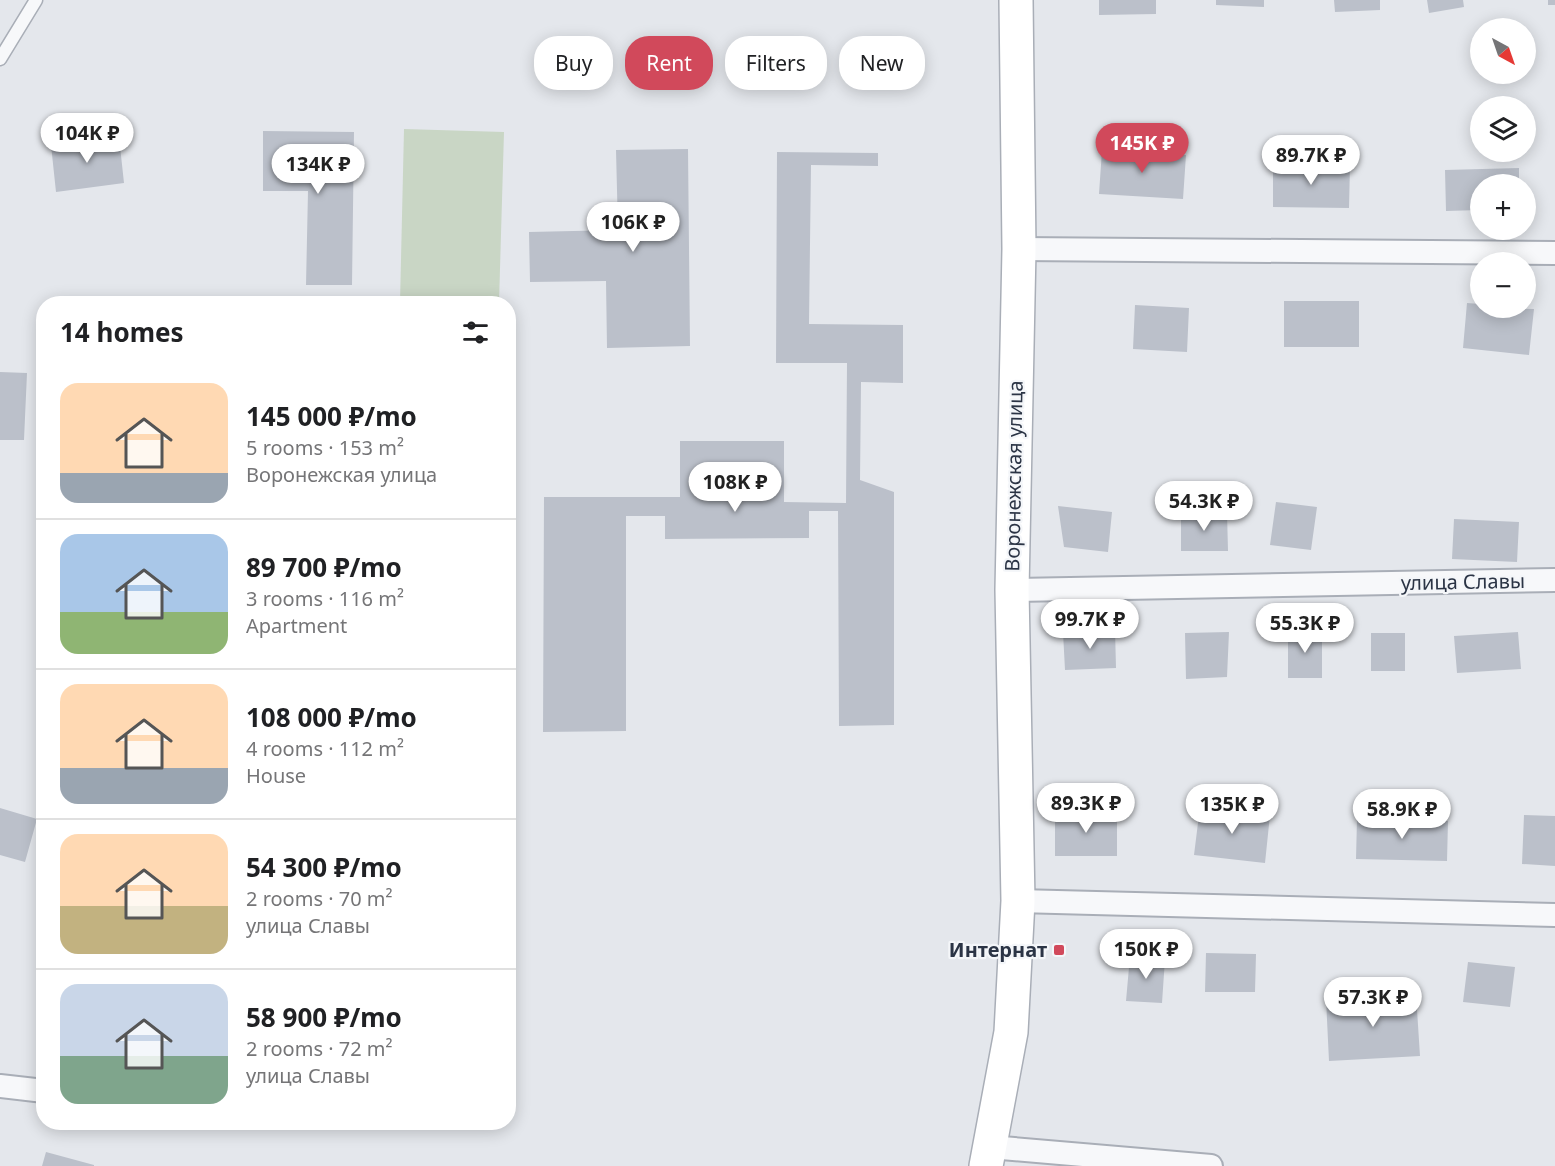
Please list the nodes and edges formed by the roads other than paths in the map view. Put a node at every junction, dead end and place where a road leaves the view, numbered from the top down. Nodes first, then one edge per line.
1 (36, 0) edge
2 (1016, 0) edge
3 (0, 58) edge
4 (1019, 249) junction
5 (1555, 253) edge
6 (1555, 580) edge
7 (1012, 590) junction
8 (1018, 901) junction
9 (1555, 915) edge
10 (0, 1086) edge
11 (36, 1090) edge
12 (988, 1157) edge
13 (1211, 1166) edge

1 - 3 lane
2 - 4 street, Воронежская улица
4 - 5 street
4 - 7 street, Воронежская улица
6 - 7 street, улица Славы
7 - 8 street, Воронежская улица
8 - 9 street
8 - 12 street, Воронежская улица
10 - 11 street
12 - 13 street

